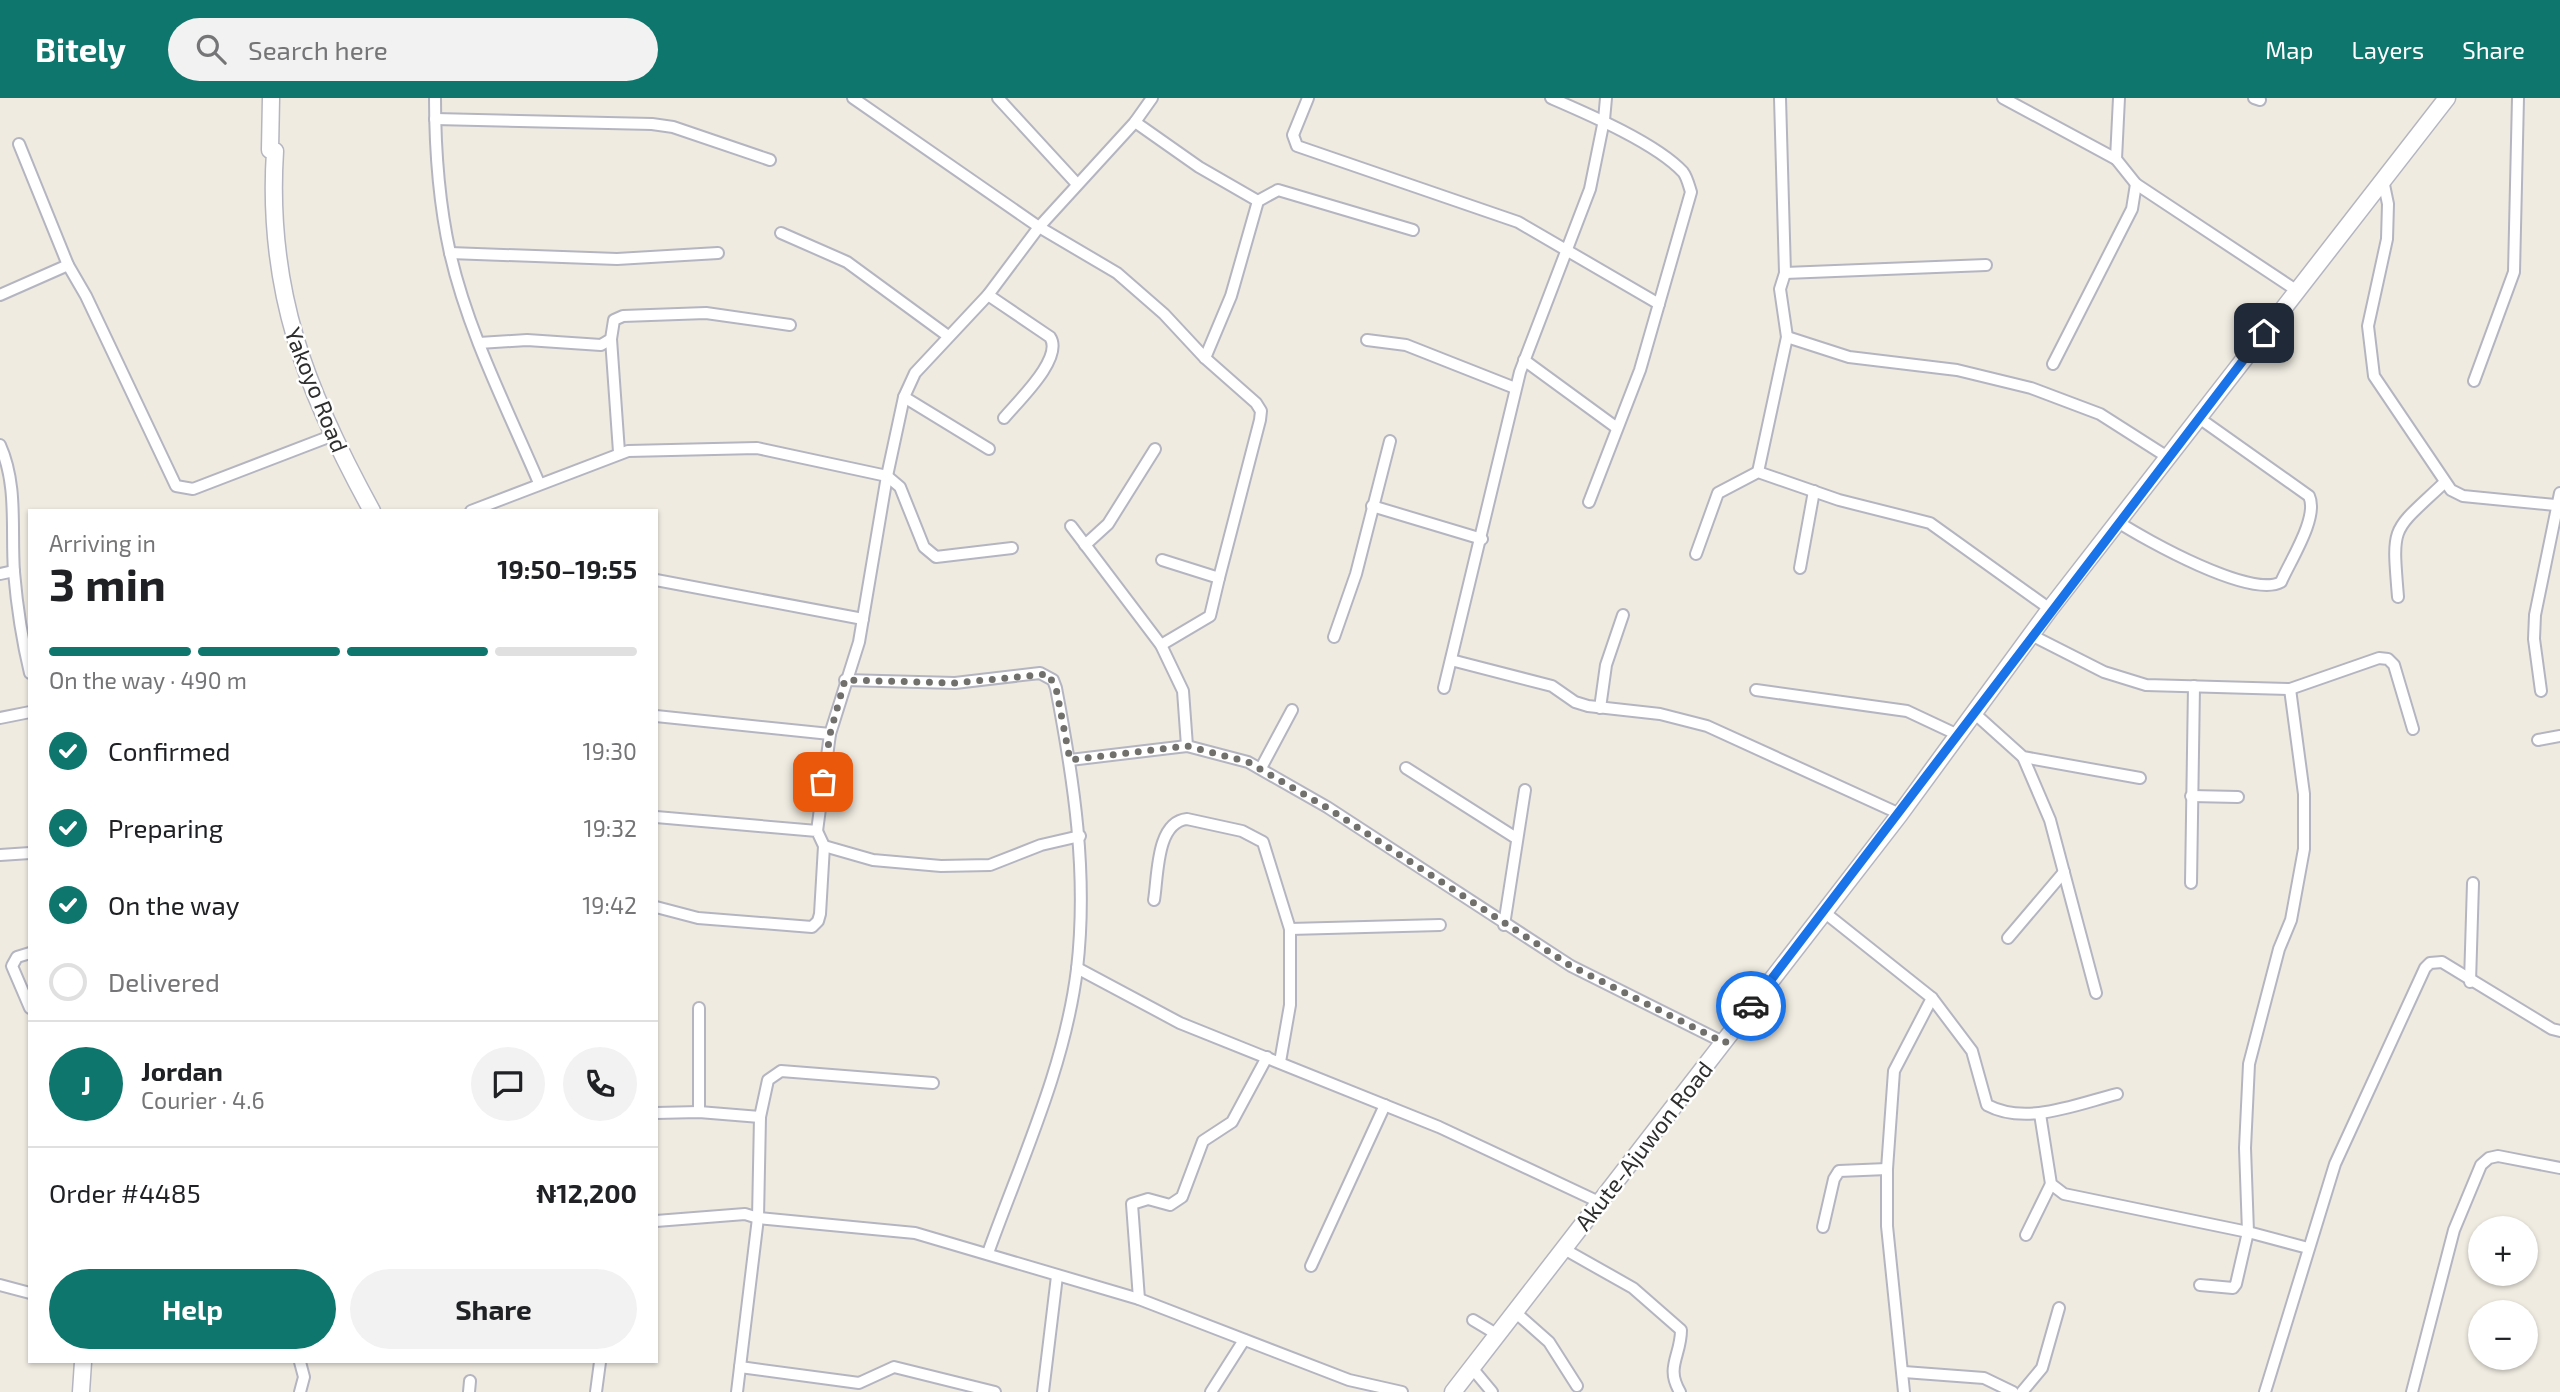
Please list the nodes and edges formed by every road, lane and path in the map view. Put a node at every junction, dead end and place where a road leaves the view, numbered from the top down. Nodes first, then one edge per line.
1 (271, 98) edge
2 (435, 98) edge
3 (853, 98) edge
4 (998, 98) edge
5 (1152, 98) edge
6 (1308, 98) edge
7 (1551, 98) edge
8 (1606, 98) edge
9 (1780, 98) edge
10 (2003, 98) edge
11 (2119, 98) edge
12 (2447, 98) edge
13 (2518, 98) edge
14 (435, 119) junction
15 (1604, 120) junction
16 (1135, 122) junction
17 (19, 144) dead end
18 (2116, 159) junction
19 (770, 160) dead end
20 (2383, 180) junction
21 (1077, 184) junction
22 (2136, 184) junction
23 (1258, 201) junction
24 (1039, 228) junction
25 (1413, 230) dead end
26 (781, 233) dead end
27 (1567, 248) junction
28 (450, 253) junction
29 (718, 253) dead end
30 (68, 265) junction
31 (1986, 265) dead end
32 (1785, 273) junction
33 (2296, 290) junction
34 (0, 295) edge
35 (988, 295) junction
36 (1659, 304) junction
37 (790, 325) dead end
38 (947, 336) junction
39 (1787, 337) junction
40 (611, 339) junction
41 (1367, 340) dead end
42 (479, 343) junction
43 (1205, 358) junction
44 (1524, 360) junction
45 (2053, 364) dead end
46 (2473, 381) dead end
47 (1515, 388) junction
48 (904, 397) junction
49 (1004, 418) dead end
50 (2199, 418) junction
51 (1617, 428) junction
52 (331, 436) junction
53 (1390, 441) dead end
54 (0, 445) edge
55 (989, 449) dead end
56 (1155, 449) dead end
57 (619, 452) junction
58 (2169, 458) junction
59 (1758, 472) junction
60 (887, 476) junction
61 (0, 477) edge
62 (539, 482) junction
63 (11, 483) junction
64 (2444, 483) junction
65 (1814, 491) junction
66 (2560, 493) edge
67 (1589, 502) dead end
68 (2555, 505) junction
69 (1372, 506) junction
70 (371, 509) edge
71 (476, 509) edge
72 (2118, 522) junction
73 (1071, 526) dead end
74 (1482, 538) junction
75 (1085, 545) junction
76 (1012, 548) dead end
77 (1696, 554) dead end
78 (1162, 560) dead end
79 (1800, 568) dead end
80 (14, 571) junction
81 (0, 574) edge
82 (1219, 578) junction
83 (658, 580) edge
84 (2398, 597) dead end
85 (2050, 610) junction
86 (1622, 615) dead end
87 (863, 619) junction
88 (25, 631) edge
89 (2031, 635) junction
90 (1334, 637) dead end
91 (1161, 645) junction
92 (28, 656) edge
93 (1451, 660) junction
94 (845, 680) junction
95 (2194, 686) junction
96 (1444, 688) dead end
97 (2290, 689) junction
98 (1756, 690) dead end
99 (2541, 691) dead end
100 (1600, 708) junction
101 (1292, 710) dead end
102 (28, 712) edge
103 (1973, 712) junction
104 (658, 716) edge
105 (0, 718) edge
106 (2413, 729) dead end
107 (830, 734) junction
108 (1956, 734) junction
109 (2560, 736) edge
110 (2538, 740) dead end
111 (1187, 746) junction
112 (2023, 757) junction
113 (1070, 760) junction
114 (1261, 768) junction
115 (1406, 768) dead end
116 (2140, 778) dead end
117 (1525, 790) dead end
118 (2191, 796) junction
119 (2238, 797) dead end
120 (1900, 814) junction
121 (658, 817) edge
122 (817, 831) junction
123 (1080, 835) junction
124 (1516, 838) junction
125 (824, 846) junction
126 (28, 853) edge
127 (0, 855) edge
128 (2064, 872) junction
129 (2191, 883) dead end
130 (2473, 883) dead end
131 (1154, 900) dead end
132 (658, 908) edge
133 (1824, 912) junction
134 (1504, 925) junction
135 (1440, 926) dead end
136 (1290, 929) junction
137 (2008, 938) dead end
138 (28, 954) edge
139 (1077, 968) junction
140 (2470, 982) junction
141 (2096, 993) dead end
142 (1932, 998) junction
143 (28, 1003) edge
144 (699, 1009) dead end
145 (2560, 1031) edge
146 (1725, 1043) junction
147 (1267, 1057) junction
148 (1280, 1062) junction
149 (933, 1083) dead end
150 (2116, 1094) dead end
151 (1385, 1105) junction
152 (699, 1112) junction
153 (658, 1114) edge
154 (2040, 1114) junction
155 (761, 1117) junction
156 (2560, 1168) edge
157 (1887, 1169) junction
158 (2051, 1184) junction
159 (1599, 1202) junction
160 (758, 1219) junction
161 (658, 1221) edge
162 (1823, 1227) dead end
163 (2248, 1232) junction
164 (2026, 1235) dead end
165 (2308, 1248) junction
166 (1564, 1249) junction
167 (988, 1253) junction
168 (1311, 1266) dead end
169 (1058, 1276) junction
170 (2200, 1285) dead end
171 (0, 1286) edge
172 (28, 1293) edge
173 (1139, 1299) junction
174 (2059, 1308) dead end
175 (1516, 1312) junction
176 (1473, 1320) dead end
177 (1498, 1335) junction
178 (1244, 1340) junction
179 (83, 1363) edge
180 (300, 1363) edge
181 (600, 1363) edge
182 (740, 1367) junction
183 (1472, 1368) junction
184 (1904, 1371) junction
185 (1577, 1387) dead end
186 (2005, 1390) edge
187 (81, 1392) edge
188 (300, 1392) edge
189 (596, 1392) edge
190 (737, 1392) edge
191 (995, 1392) edge
192 (1043, 1392) edge
193 (1211, 1392) edge
194 (1402, 1392) edge
195 (1453, 1392) edge
196 (1492, 1392) edge
197 (1680, 1392) edge
198 (1904, 1392) edge
199 (2022, 1392) edge
200 (2265, 1392) edge
201 (2412, 1392) edge

1 - 52 main road, Yakoyo Road
2 - 14 street
3 - 24 street
4 - 21 street
5 - 16 street
6 - 27 street
7 - 15 street
8 - 15 street
9 - 32 street
10 - 18 street
11 - 18 street
12 - 20 main road, Akute-Ajuwon Road
13 - 46 street
14 - 19 street
14 - 28 street
15 - 27 street
15 - 36 street
16 - 21 street
16 - 23 street
17 - 30 street
18 - 22 street
20 - 33 main road, Akute-Ajuwon Road
20 - 64 street
21 - 24 street
22 - 33 street
22 - 45 street
23 - 25 street
23 - 43 street
24 - 35 street
24 - 43 street
26 - 38 street
27 - 36 street
27 - 44 street
28 - 29 street
28 - 42 street
30 - 34 street
30 - 52 street
31 - 32 street
32 - 39 street
33 - 50 main road, Akute-Ajuwon Road
35 - 38 street
35 - 49 street
36 - 51 street
37 - 40 street
38 - 48 street
39 - 58 street
39 - 59 street
40 - 42 street
40 - 57 street
41 - 47 street
42 - 62 street
43 - 82 street
44 - 47 street
44 - 51 street
47 - 74 street
48 - 55 street
48 - 60 street
50 - 58 main road, Akute-Ajuwon Road
50 - 72 street
51 - 67 street
52 - 70 main road, Yakoyo Road
53 - 69 street
54 - 63 street
56 - 75 street
57 - 60 street
57 - 62 street
58 - 72 main road, Akute-Ajuwon Road
59 - 65 street
59 - 77 street
60 - 76 street
60 - 87 street
61 - 63 street
62 - 71 street
63 - 80 street
64 - 68 street
64 - 84 street
65 - 79 street
65 - 85 street
66 - 68 street
68 - 99 street
69 - 74 street
69 - 90 street
72 - 85 main road, Akute-Ajuwon Road
73 - 75 street
74 - 93 street
75 - 91 street
78 - 82 street
80 - 81 street
80 - 88 street
82 - 91 street
83 - 87 street
85 - 89 main road, Akute-Ajuwon Road
86 - 100 street
87 - 94 street
88 - 92 street
89 - 95 street
89 - 103 main road, Akute-Ajuwon Road
91 - 111 street
93 - 96 street
93 - 100 street
94 - 107 street
94 - 113 street
95 - 97 street
95 - 118 street
97 - 106 street
97 - 163 street
98 - 108 street
100 - 120 street
101 - 114 street
102 - 105 street
103 - 108 main road, Akute-Ajuwon Road
103 - 112 street
104 - 107 street
107 - 122 street
108 - 120 main road, Akute-Ajuwon Road
109 - 110 street
111 - 113 street
111 - 114 street
112 - 116 street
112 - 128 street
113 - 123 street
114 - 134 street
115 - 124 street
117 - 124 street
118 - 119 street
118 - 129 street
120 - 133 main road, Akute-Ajuwon Road
121 - 122 street
122 - 125 street
123 - 125 street
123 - 139 street
124 - 134 street
125 - 132 street
126 - 127 street
128 - 137 street
128 - 141 street
130 - 140 street
131 - 136 street
133 - 142 street
133 - 146 main road, Akute-Ajuwon Road
134 - 146 street
135 - 136 street
136 - 148 street
138 - 143 street
139 - 147 street
139 - 167 street
140 - 145 street
140 - 165 street
142 - 154 street
142 - 157 street
144 - 152 street
146 - 159 main road, Akute-Ajuwon Road
147 - 148 street
147 - 173 street
148 - 151 street
149 - 155 street
150 - 154 street
151 - 159 street
151 - 168 street
152 - 153 street
152 - 155 street
154 - 158 street
155 - 160 street
156 - 201 street
157 - 162 street
157 - 184 street
158 - 163 street
158 - 164 street
159 - 166 main road, Akute-Ajuwon Road
160 - 161 street
160 - 167 street
160 - 182 street
163 - 165 street
163 - 170 street
165 - 200 street
166 - 175 main road, Akute-Ajuwon Road
166 - 197 street
167 - 169 street
169 - 173 street
169 - 192 street
171 - 172 street
173 - 178 street
174 - 199 street
175 - 177 main road, Akute-Ajuwon Road
175 - 185 street
176 - 177 street
177 - 183 main road, Akute-Ajuwon Road
178 - 193 street
178 - 194 street
179 - 187 main road
180 - 188 street
181 - 189 street
182 - 190 street
182 - 191 street
183 - 195 main road, Akute-Ajuwon Road
183 - 196 street
184 - 186 street
184 - 198 street

